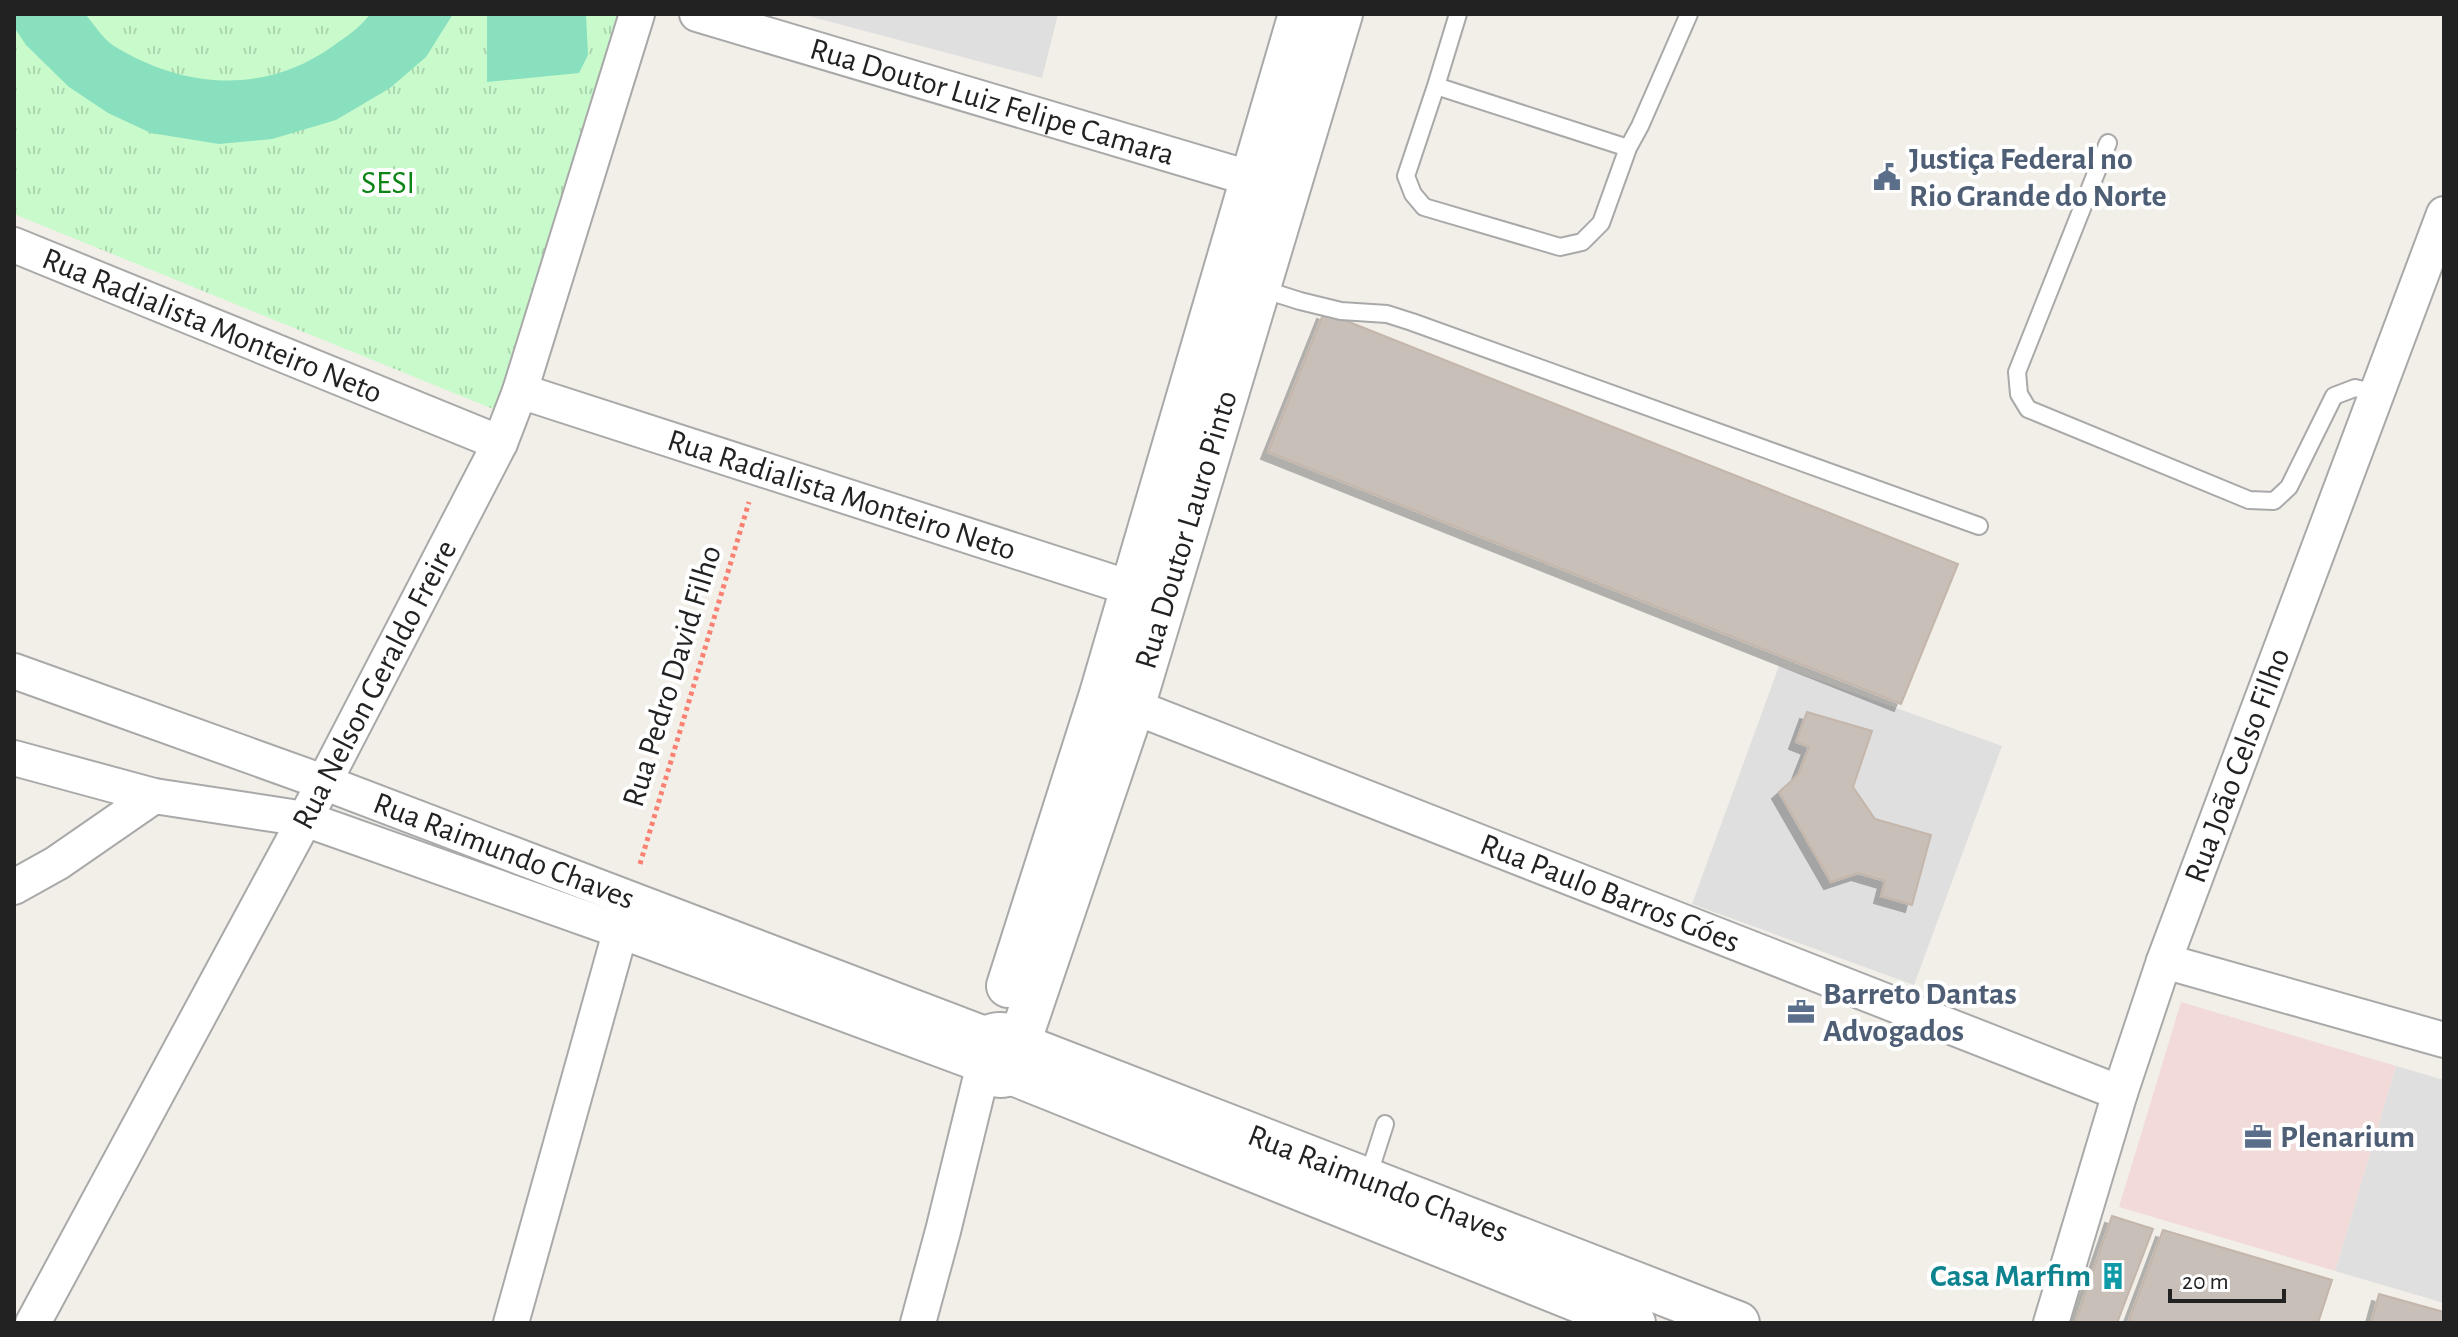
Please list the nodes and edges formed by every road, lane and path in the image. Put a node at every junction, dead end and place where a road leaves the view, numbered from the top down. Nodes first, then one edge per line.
1 (637, 14) edge
2 (697, 14) edge
3 (1300, 14) edge
4 (1341, 14) edge
5 (1458, 14) edge
6 (1689, 14) edge
7 (1436, 86) junction
8 (2108, 143) dead end
9 (1628, 148) junction
10 (1270, 184) junction
11 (2444, 214) edge
12 (14, 245) edge
13 (1241, 283) junction
14 (2429, 296) edge
15 (520, 391) junction
16 (2377, 393) junction
17 (500, 443) junction
18 (760, 467) junction
19 (1979, 526) dead end
20 (1149, 594) junction
21 (14, 671) edge
22 (1117, 700) junction
23 (14, 758) edge
24 (323, 782) junction
25 (154, 796) junction
26 (305, 819) junction
27 (14, 887) edge
28 (625, 915) junction
29 (2164, 961) junction
30 (2444, 1040) edge
31 (1001, 1055) junction
32 (2120, 1093) junction
33 (1385, 1124) dead end
34 (1361, 1195) junction
35 (1620, 1310) edge
36 (33, 1323) edge
37 (511, 1323) edge
38 (918, 1323) edge
39 (1738, 1323) edge
40 (2051, 1323) edge

1 - 15 street, Rua Nelson Geraldo Freire
2 - 10 street, Rua Doutor Luiz Felipe Camara
3 - 10 street, Rua Doutor Lauro Pinto
4 - 10 street, Rua Doutor Lauro Pinto
5 - 7 lane
6 - 9 lane
7 - 9 lane
7 - 9 lane
8 - 16 lane
10 - 13 street, Rua Doutor Lauro Pinto
11 - 14 street, Rua João Celso Filho
12 - 17 street, Rua Radialista Monteiro Neto
13 - 19 lane
13 - 20 street, Rua Doutor Lauro Pinto
14 - 16 street, Rua João Celso Filho
15 - 17 street, Rua Nelson Geraldo Freire
15 - 18 street, Rua Radialista Monteiro Neto
16 - 29 street, Rua João Celso Filho
17 - 24 street, Rua Nelson Geraldo Freire
18 - 20 street, Rua Radialista Monteiro Neto
18 - 28 path, Rua Pedro David Filho
20 - 22 street, Rua Doutor Lauro Pinto
21 - 24 street, Rua Raimundo Chaves
22 - 31 street, Rua Doutor Lauro Pinto
22 - 32 street, Rua Paulo Barros Góes
23 - 25 street, Rua Raimundo Chaves
24 - 26 street, Rua Nelson Geraldo Freire
24 - 28 street, Rua Raimundo Chaves
25 - 26 street, Rua Raimundo Chaves
25 - 27 street
26 - 28 street, Rua Raimundo Chaves
26 - 36 street, Rua Nelson Geraldo Freire
28 - 31 street, Rua Raimundo Chaves
28 - 37 street
29 - 30 street
29 - 32 street, Rua João Celso Filho
31 - 34 street, Rua Raimundo Chaves
31 - 38 street, Rua Doutor Lauro Pinto
32 - 40 street, Rua João Celso Filho
33 - 34 lane
34 - 35 street, Rua Raimundo Chaves
35 - 39 street, Rua Raimundo Chaves

